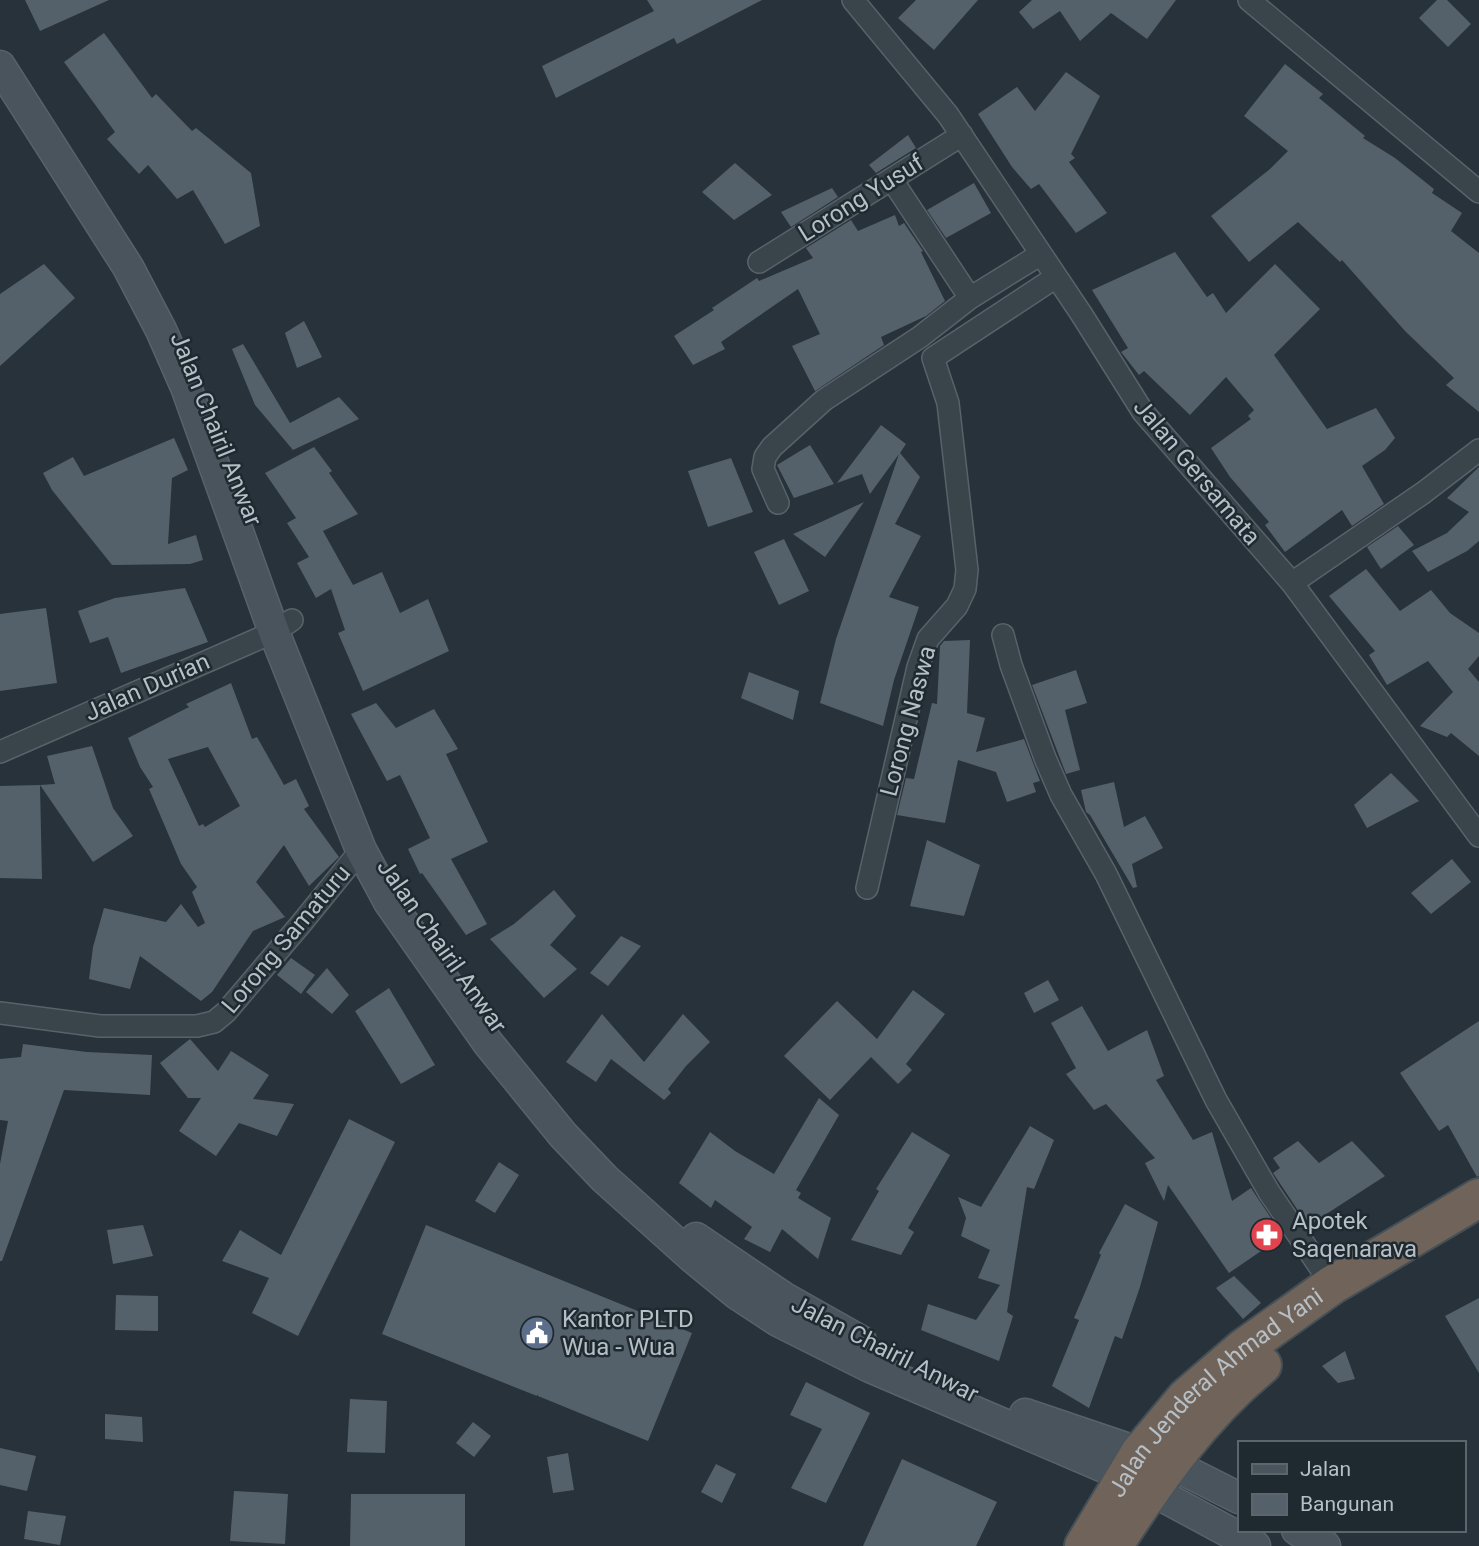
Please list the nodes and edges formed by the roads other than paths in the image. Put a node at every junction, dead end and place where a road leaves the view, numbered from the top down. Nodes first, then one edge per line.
1 (853, 0) edge
2 (1249, 0) edge
3 (0, 43) edge
4 (0, 66) edge
5 (962, 135) junction
6 (892, 180) junction
7 (1479, 192) edge
8 (1041, 254) junction
9 (759, 262) dead end
10 (1056, 277) junction
11 (970, 298) junction
12 (920, 337) junction
13 (933, 358) junction
14 (1479, 450) edge
15 (778, 503) dead end
16 (1292, 583) junction
17 (283, 626) junction
18 (1003, 635) dead end
19 (0, 752) edge
20 (1479, 836) edge
21 (360, 850) junction
22 (867, 887) dead end
23 (0, 1013) edge
24 (1479, 1198) edge
25 (1479, 1227) edge
26 (1332, 1285) junction
27 (830, 1336) junction
28 (1146, 1470) junction
29 (1238, 1498) edge
30 (1300, 1532) edge
31 (1084, 1546) edge
32 (1113, 1546) edge
33 (1255, 1546) edge
34 (1325, 1546) edge

1 - 5 street, Jalan Gersamata
2 - 7 street
3 - 17 main road, Jalan Chairil Anwar
4 - 17 main road, Jalan Chairil Anwar
5 - 6 street, Lorong Yusuf
5 - 8 street, Jalan Gersamata
6 - 9 street, Lorong Yusuf
6 - 11 street
8 - 10 street, Jalan Gersamata
8 - 11 street
10 - 13 street
10 - 16 street, Jalan Gersamata
11 - 12 street
12 - 13 street, Lorong Naswa
12 - 15 street
13 - 22 street, Lorong Naswa
14 - 16 street
16 - 20 street, Jalan Gersamata
17 - 19 street, Jalan Durian
17 - 21 main road, Jalan Chairil Anwar
17 - 27 main road, Jalan Chairil Anwar
18 - 26 street
21 - 23 street, Lorong Samaturu
21 - 27 main road, Jalan Chairil Anwar
24 - 26 highway, Jalan Jenderal Ahmad Yani
25 - 28 highway, Jalan Jenderal Ahmad Yani
26 - 28 highway, Jalan Jenderal Ahmad Yani
27 - 28 main road, Jalan Chairil Anwar
28 - 29 main road
28 - 31 highway, Jalan Jenderal Ahmad Yani
28 - 32 highway, Jalan Jenderal Ahmad Yani
28 - 33 main road
30 - 34 main road

